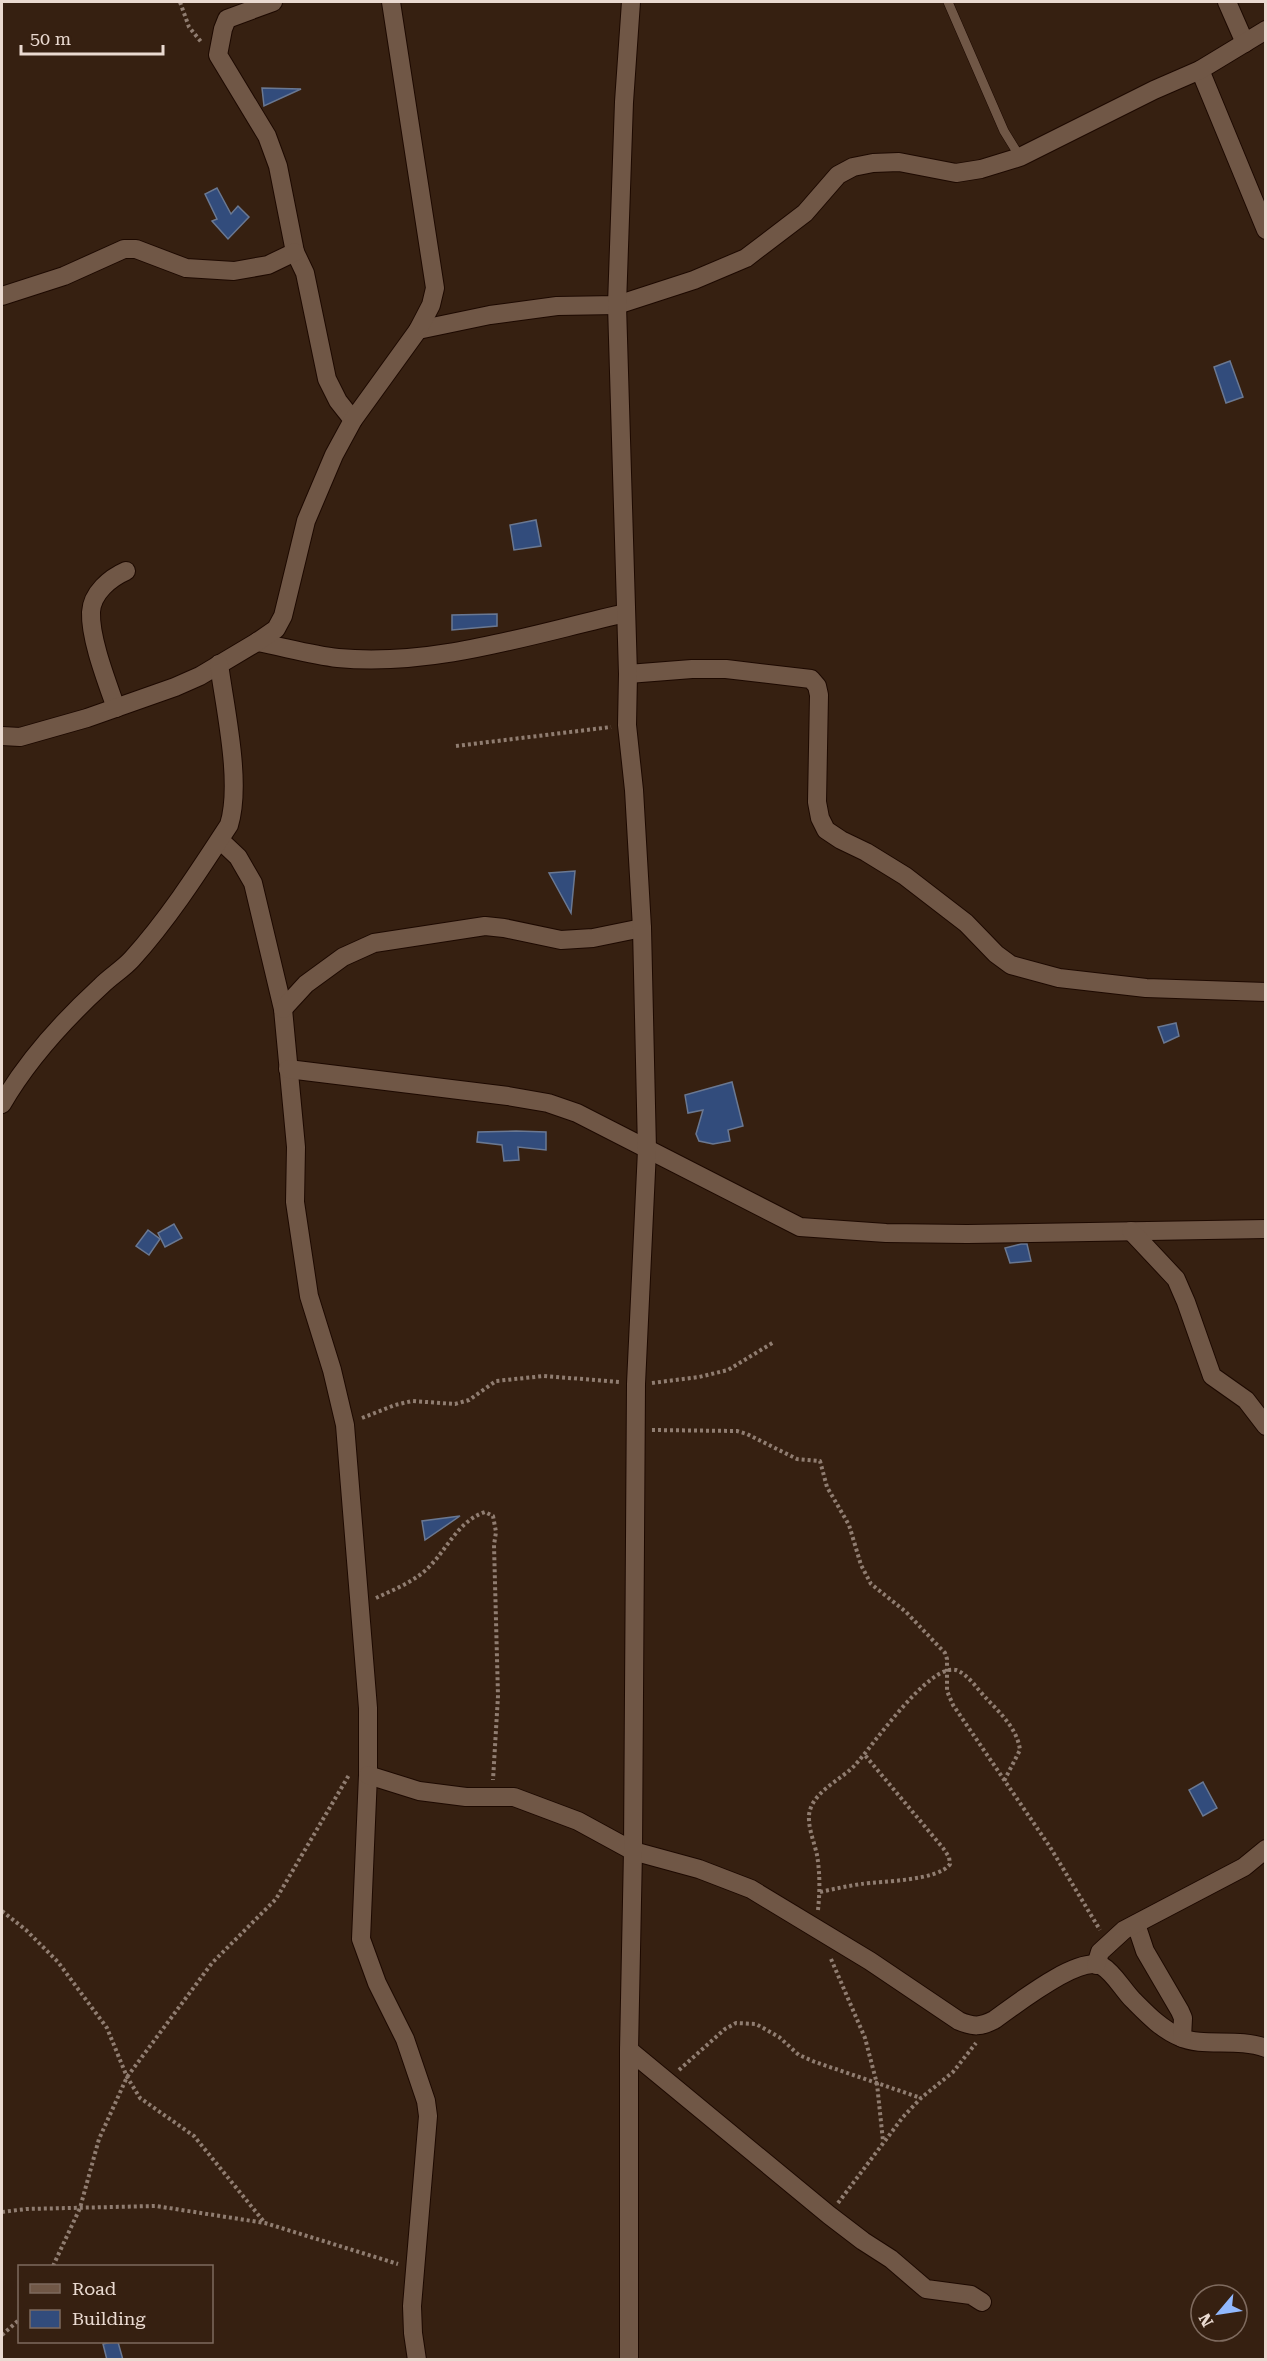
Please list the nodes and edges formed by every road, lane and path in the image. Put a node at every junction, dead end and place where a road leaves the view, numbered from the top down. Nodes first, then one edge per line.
1 (180, 2) edge
2 (273, 2) edge
3 (391, 2) edge
4 (631, 2) edge
5 (948, 2) edge
6 (1227, 2) edge
7 (1266, 30) edge
8 (1245, 43) junction
9 (218, 55) junction
10 (1200, 70) junction
11 (1020, 157) junction
12 (1266, 230) edge
13 (295, 252) junction
14 (2, 296) edge
15 (617, 305) junction
16 (418, 330) junction
17 (353, 420) junction
18 (126, 571) dead end
19 (626, 614) junction
20 (257, 642) junction
21 (219, 664) junction
22 (628, 674) junction
23 (116, 708) junction
24 (627, 725) junction
25 (2, 736) edge
26 (456, 746) dead end
27 (220, 840) junction
28 (642, 928) junction
29 (1266, 992) edge
30 (283, 1009) junction
31 (288, 1069) junction
32 (10, 1074) edge
33 (2, 1104) edge
34 (647, 1150) junction
35 (1266, 1229) edge
36 (1131, 1231) junction
37 (774, 1342) dead end
38 (636, 1384) junction
39 (345, 1425) junction
40 (1266, 1426) edge
41 (636, 1430) junction
42 (359, 1606) junction
43 (947, 1670) junction
44 (368, 1743) junction
45 (864, 1754) junction
46 (368, 1775) junction
47 (1004, 1780) junction
48 (492, 1796) junction
49 (1266, 1849) edge
50 (633, 1851) junction
51 (820, 1892) junction
52 (2, 1911) edge
53 (1136, 1924) junction
54 (816, 1929) junction
55 (1109, 1942) junction
56 (830, 1957) dead end
57 (1096, 1965) junction
58 (994, 2020) junction
59 (1182, 2038) junction
60 (1266, 2048) edge
61 (629, 2050) junction
62 (127, 2077) junction
63 (667, 2080) junction
64 (877, 2084) junction
65 (921, 2097) junction
66 (883, 2141) junction
67 (80, 2208) junction
68 (2, 2212) edge
69 (829, 2215) junction
70 (265, 2223) junction
71 (53, 2265) edge
72 (416, 2269) junction
73 (982, 2302) dead end
74 (18, 2321) edge
75 (2, 2335) edge
76 (417, 2360) edge
77 (629, 2360) edge

1 - 9 path
2 - 9 street
3 - 16 street
4 - 15 street
5 - 11 lane
6 - 8 street
7 - 8 street
8 - 10 street
9 - 13 street
10 - 11 street
10 - 12 street
11 - 15 street
13 - 14 street
13 - 17 street
15 - 16 street
15 - 19 street
16 - 17 street
17 - 20 street
18 - 23 street
19 - 20 street
19 - 22 street
20 - 21 street
21 - 23 street
21 - 27 street
22 - 24 street
22 - 29 street
23 - 25 street
24 - 26 path
24 - 28 street
27 - 30 street
27 - 32 street
28 - 30 street
28 - 34 street
30 - 31 street
31 - 34 street
31 - 39 street
32 - 33 street
34 - 36 street
34 - 38 street
35 - 36 street
36 - 40 street
37 - 38 path
38 - 39 path
38 - 41 street
39 - 42 street
41 - 43 path
41 - 50 street
42 - 44 street
42 - 48 path
43 - 45 path
43 - 47 path
43 - 47 path
44 - 46 street
44 - 62 path
45 - 51 path
45 - 51 path
46 - 48 street
46 - 72 street
47 - 55 path
48 - 50 street
49 - 53 street
50 - 54 street
50 - 61 street
51 - 54 path
52 - 62 path
53 - 55 street
53 - 59 street
54 - 58 street
55 - 57 street
56 - 64 path
57 - 58 street
57 - 59 street
58 - 65 path
59 - 60 street
61 - 63 street
61 - 77 street
62 - 67 path
62 - 70 path
63 - 64 path
63 - 69 street
64 - 65 path
64 - 66 path
65 - 66 path
66 - 69 path
67 - 68 path
67 - 70 path
67 - 71 path
69 - 73 street
70 - 72 path
72 - 76 street
74 - 75 path

